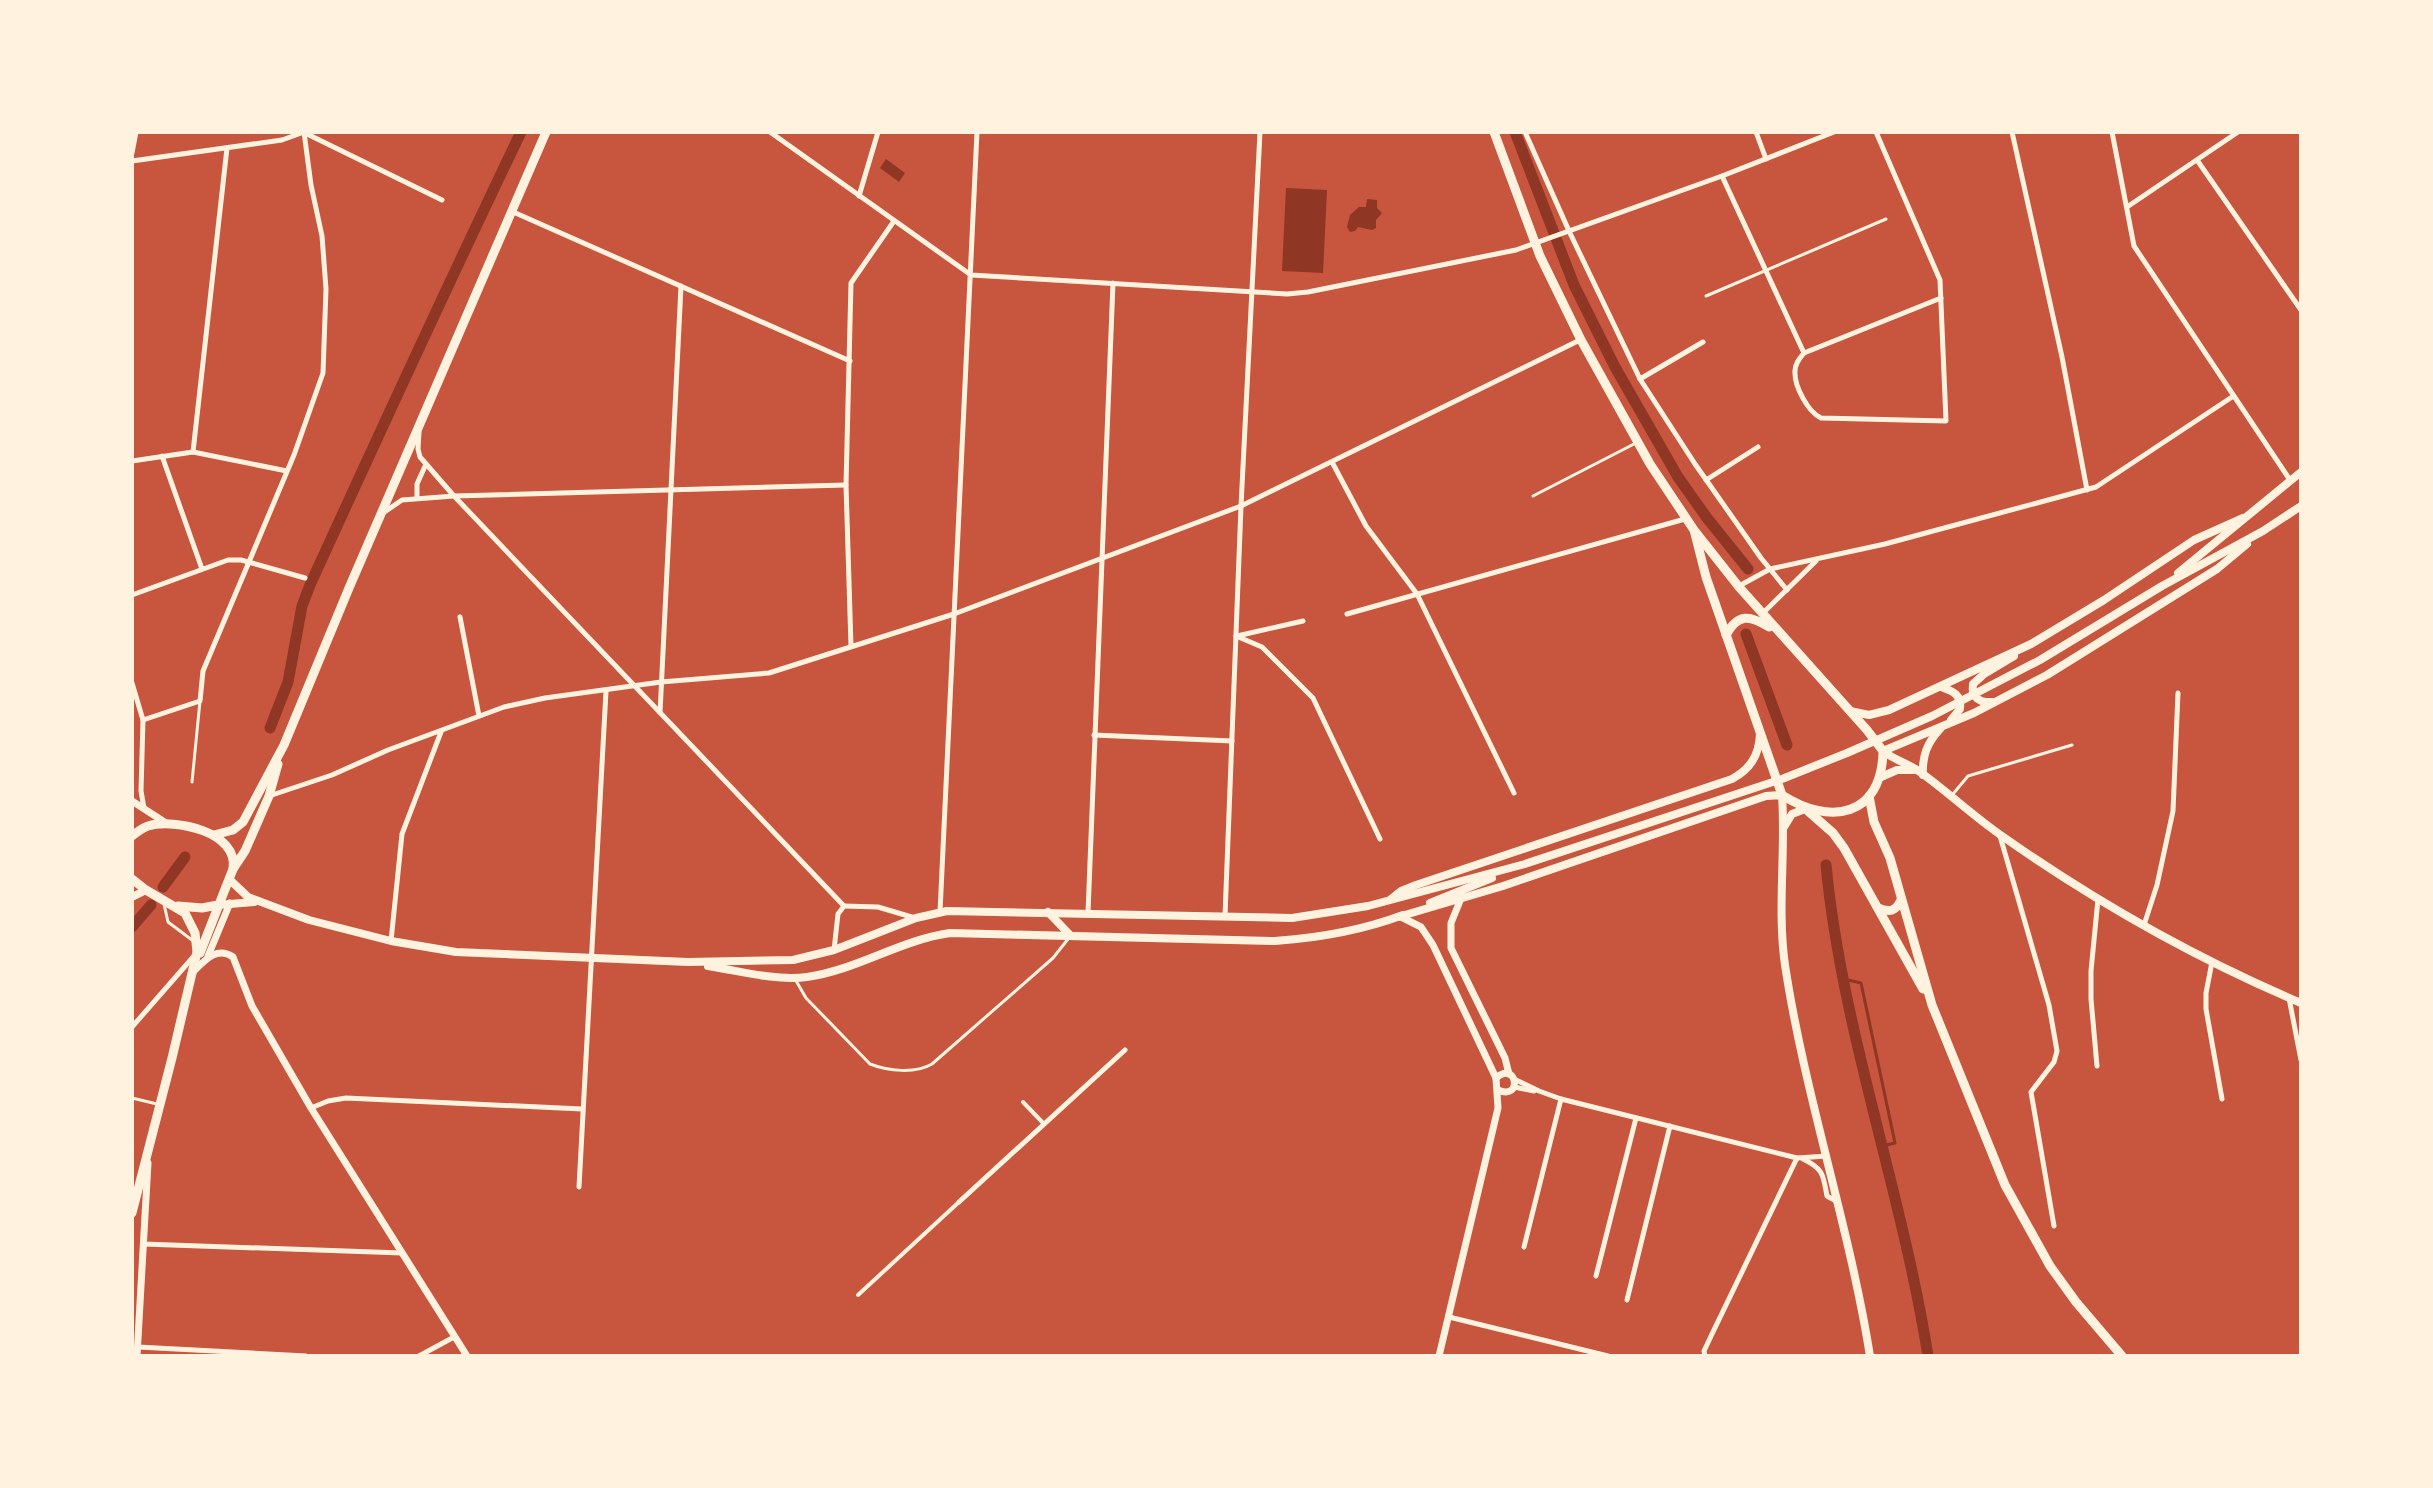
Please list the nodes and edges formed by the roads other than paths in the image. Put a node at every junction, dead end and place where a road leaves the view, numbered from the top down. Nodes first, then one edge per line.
1 (136, 132) edge
2 (304, 132) edge
3 (546, 132) edge
4 (770, 132) edge
5 (878, 132) edge
6 (977, 132) edge
7 (1260, 132) edge
8 (1494, 132) edge
9 (1525, 132) edge
10 (1756, 132) edge
11 (1834, 132) edge
12 (1876, 132) edge
13 (2012, 132) edge
14 (2112, 132) edge
15 (2238, 132) edge
16 (227, 148) junction
17 (132, 153) edge
18 (1766, 159) junction
19 (2197, 160) junction
20 (132, 161) edge
21 (1722, 176) junction
22 (859, 196) junction
23 (442, 200) dead end
24 (2127, 207) junction
25 (510, 211) junction
26 (1886, 219) dead end
27 (894, 221) junction
28 (1569, 231) junction
29 (1539, 242) junction
30 (1766, 270) junction
31 (971, 275) junction
32 (1113, 283) junction
33 (681, 286) junction
34 (1251, 291) junction
35 (1706, 296) dead end
36 (1941, 298) junction
37 (2301, 310) edge
38 (1581, 340) junction
39 (1703, 342) dead end
40 (1804, 353) junction
41 (850, 361) junction
42 (1640, 379) junction
43 (2232, 397) junction
44 (420, 423) junction
45 (1638, 442) junction
46 (1758, 447) dead end
47 (193, 452) junction
48 (162, 456) junction
49 (132, 461) edge
50 (1331, 462) junction
51 (426, 464) junction
52 (287, 471) junction
53 (2301, 472) edge
54 (1706, 480) junction
55 (2290, 480) junction
56 (846, 485) junction
57 (672, 490) junction
58 (2087, 490) junction
59 (454, 496) junction
60 (1533, 496) dead end
61 (417, 498) junction
62 (1241, 506) junction
63 (2301, 506) edge
64 (380, 516) junction
65 (2243, 518) junction
66 (1686, 519) junction
67 (1694, 530) junction
68 (2263, 531) junction
69 (1102, 558) junction
70 (1817, 560) junction
71 (248, 562) junction
72 (202, 569) junction
73 (1770, 569) junction
74 (305, 578) dead end
75 (2162, 586) junction
76 (1739, 587) junction
77 (1787, 590) junction
78 (1417, 594) junction
79 (132, 595) edge
80 (954, 614) junction
81 (1347, 614) dead end
82 (1762, 614) junction
83 (460, 617) dead end
84 (1303, 621) dead end
85 (1726, 635) junction
86 (1236, 636) junction
87 (1782, 636) junction
88 (2031, 644) junction
89 (851, 646) junction
90 (661, 682) junction
91 (132, 683) edge
92 (636, 687) junction
93 (1941, 687) junction
94 (606, 691) junction
95 (2178, 693) dead end
96 (200, 701) junction
97 (1998, 701) junction
98 (1850, 711) junction
99 (660, 713) junction
100 (479, 716) junction
101 (143, 720) junction
102 (1942, 728) junction
103 (1760, 730) junction
104 (441, 731) junction
105 (1094, 735) junction
106 (1232, 741) junction
107 (2072, 745) dead end
108 (1883, 751) junction
109 (1921, 773) junction
110 (1879, 778) junction
111 (192, 782) dead end
112 (1716, 785) junction
113 (1514, 793) dead end
114 (264, 794) junction
115 (1782, 795) junction
116 (1869, 796) junction
117 (1951, 797) junction
118 (132, 801) edge
119 (144, 809) junction
120 (1805, 809) junction
121 (1723, 811) junction
122 (168, 824) junction
123 (1784, 828) junction
124 (132, 834) edge
125 (214, 835) junction
126 (2000, 835) junction
127 (1380, 839) dead end
128 (1525, 864) junction
129 (231, 874) junction
130 (132, 879) edge
131 (1470, 887) junction
132 (146, 890) junction
133 (132, 897) edge
134 (1460, 899) junction
135 (2098, 899) junction
136 (1901, 900) junction
137 (164, 901) junction
138 (259, 902) junction
139 (1387, 902) junction
140 (230, 903) junction
141 (218, 905) junction
142 (176, 906) junction
143 (844, 906) junction
144 (1878, 908) junction
145 (943, 912) junction
146 (1048, 912) junction
147 (1088, 913) junction
148 (928, 915) junction
149 (1225, 917) junction
150 (1307, 917) junction
151 (1398, 917) junction
152 (916, 918) junction
153 (1292, 918) junction
154 (2144, 926) junction
155 (950, 933) junction
156 (933, 935) junction
157 (1070, 935) junction
158 (1308, 938) junction
159 (1293, 940) junction
160 (391, 941) junction
161 (197, 948) junction
162 (834, 950) junction
163 (207, 958) junction
164 (591, 958) junction
165 (793, 960) junction
166 (688, 962) junction
167 (2212, 962) junction
168 (194, 971) junction
169 (794, 978) junction
170 (2289, 997) junction
171 (2301, 1003) edge
172 (1932, 1005) junction
173 (1481, 1010) junction
174 (1467, 1017) junction
175 (132, 1027) edge
176 (1125, 1050) dead end
177 (2301, 1060) edge
178 (2097, 1066) dead end
179 (1496, 1078) junction
180 (1511, 1083) junction
181 (1498, 1090) junction
182 (132, 1098) edge
183 (1561, 1099) junction
184 (2222, 1099) dead end
185 (1023, 1102) dead end
186 (160, 1105) junction
187 (311, 1108) junction
188 (1498, 1108) junction
189 (582, 1109) junction
190 (1636, 1118) junction
191 (1044, 1124) junction
192 (1670, 1126) junction
193 (149, 1149) junction
194 (1827, 1156) junction
195 (1800, 1158) junction
196 (579, 1187) dead end
197 (959, 1202) joint
198 (1837, 1202) junction
199 (132, 1213) edge
200 (2054, 1226) dead end
201 (143, 1244) junction
202 (1524, 1247) dead end
203 (402, 1253) junction
204 (1596, 1276) dead end
205 (858, 1295) dead end
206 (1627, 1300) dead end
207 (1449, 1317) junction
208 (454, 1337) junction
209 (138, 1351) edge
210 (306, 1356) edge
211 (419, 1356) edge
212 (467, 1356) edge
213 (1439, 1356) edge
214 (1608, 1356) edge
215 (1705, 1356) edge
216 (1870, 1356) edge
217 (2122, 1356) edge

1 - 17 street
2 - 16 street
2 - 23 street
2 - 52 street
3 - 25 main road
4 - 22 street
5 - 22 street
6 - 31 street
7 - 34 street
8 - 29 main road
9 - 28 street
10 - 18 street
11 - 18 street
12 - 36 street
13 - 58 street
14 - 24 street
15 - 19 street
16 - 20 street
16 - 47 street
18 - 21 street
19 - 24 street
19 - 37 street
21 - 28 street
21 - 30 street
22 - 27 street
24 - 43 street
25 - 33 street
25 - 44 main road
26 - 30 lane
27 - 31 street
27 - 41 street
28 - 29 street
28 - 42 street
29 - 34 street
29 - 38 main road
30 - 35 lane
30 - 40 street
31 - 32 street
31 - 80 street
32 - 34 street
32 - 69 street
33 - 41 street
33 - 57 street
34 - 62 street
36 - 40 street
36 - 40 street
38 - 45 main road
38 - 50 street
39 - 42 street
41 - 56 street
42 - 54 street
43 - 55 street
43 - 58 street
44 - 51 street
44 - 64 main road
45 - 60 lane
45 - 66 main road
46 - 54 street
47 - 48 street
47 - 52 street
48 - 49 street
48 - 72 street
50 - 62 street
50 - 78 street
51 - 59 street
51 - 61 street
52 - 71 street
53 - 55 main road
54 - 73 street
55 - 65 main road
56 - 57 street
56 - 89 street
57 - 59 street
57 - 90 street
58 - 70 street
59 - 61 street
59 - 92 street
61 - 64 street
62 - 69 street
62 - 86 street
63 - 68 main road
64 - 114 main road
65 - 75 main road
65 - 88 main road
66 - 67 main road
66 - 78 street
67 - 76 main road
67 - 85 main road
68 - 75 main road
68 - 97 main road
69 - 80 street
69 - 105 street
70 - 73 street
70 - 77 street
71 - 72 street
71 - 74 street
71 - 96 street
72 - 79 street
73 - 76 street
73 - 77 street
75 - 128 main road
76 - 82 main road
77 - 82 street
78 - 81 street
78 - 113 street
80 - 89 street
80 - 145 street
82 - 87 main road
83 - 100 street
84 - 86 street
85 - 87 main road
85 - 103 main road
86 - 106 street
86 - 127 street
87 - 98 main road
88 - 93 main road
88 - 97 main road
89 - 90 street
90 - 92 street
90 - 99 street
91 - 101 street
92 - 94 street
92 - 99 street
93 - 98 main road
93 - 102 main road
94 - 100 street
94 - 164 street
95 - 154 street
96 - 101 street
96 - 111 lane
97 - 102 main road
98 - 108 main road
99 - 143 street
100 - 104 street
101 - 119 street
102 - 108 main road
102 - 109 main road
103 - 112 main road
103 - 115 main road
104 - 114 street
104 - 160 street
105 - 106 street
105 - 147 street
106 - 149 street
107 - 117 lane
108 - 109 main road
108 - 110 main road
109 - 110 main road
109 - 117 main road
110 - 116 main road
112 - 121 main road
112 - 139 main road
114 - 125 main road
114 - 129 main road
115 - 120 main road
115 - 121 main road
115 - 123 main road
116 - 120 main road
116 - 136 main road
117 - 126 main road
118 - 119 street
119 - 122 street
120 - 123 main road
120 - 144 main road
121 - 134 main road
122 - 124 main road
122 - 125 main road
123 - 194 main road
125 - 129 main road
126 - 135 main road
126 - 200 street
128 - 131 main road
128 - 139 main road
129 - 138 main road
129 - 141 main road
130 - 132 main road
131 - 134 street
131 - 151 main road
132 - 133 main road
132 - 137 main road
134 - 151 main road
134 - 173 street
135 - 154 main road
135 - 178 street
136 - 144 main road
136 - 172 main road
137 - 142 main road
137 - 161 lane
138 - 140 main road
138 - 160 main road
139 - 150 main road
140 - 141 main road
140 - 163 street
141 - 142 main road
141 - 168 main road
142 - 161 main road
143 - 152 street
143 - 162 street
144 - 172 main road
145 - 146 main road
145 - 148 main road
145 - 155 main road
146 - 147 main road
146 - 157 main road
147 - 149 main road
148 - 152 main road
148 - 156 main road
149 - 153 main road
150 - 153 main road
150 - 158 main road
151 - 158 main road
151 - 174 street
152 - 162 main road
153 - 159 main road
154 - 167 main road
155 - 156 main road
155 - 157 main road
156 - 169 main road
157 - 159 main road
157 - 169 lane
158 - 159 main road
160 - 164 main road
161 - 168 main road
161 - 175 street
162 - 165 main road
163 - 168 street
163 - 187 street
164 - 166 main road
164 - 189 street
165 - 166 main road
165 - 169 main road
166 - 169 main road
167 - 170 main road
167 - 184 street
168 - 186 main road
170 - 171 main road
170 - 177 street
172 - 217 main road
173 - 174 street
173 - 180 street
174 - 179 street
176 - 191 street
179 - 180 street
179 - 181 street
180 - 181 street
180 - 183 street
180 - 188 street
181 - 188 street
182 - 186 lane
183 - 190 street
183 - 202 street
185 - 191 street
186 - 193 main road
187 - 189 street
187 - 203 street
188 - 207 street
189 - 196 street
190 - 192 street
190 - 204 street
191 - 197 street
192 - 195 street
192 - 206 street
193 - 199 main road
193 - 201 street
194 - 195 street
194 - 198 main road
195 - 198 street
195 - 215 street
197 - 205 street
198 - 216 main road
201 - 203 street
201 - 209 street
203 - 208 street
207 - 213 street
207 - 214 street
208 - 211 street
208 - 212 street
209 - 210 street

